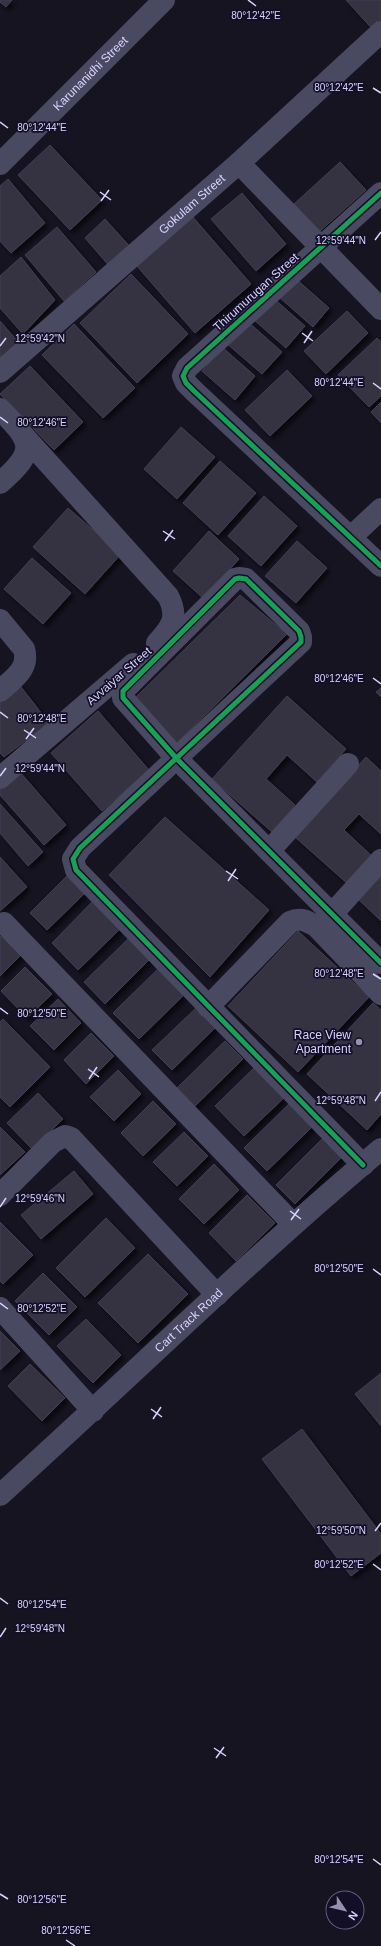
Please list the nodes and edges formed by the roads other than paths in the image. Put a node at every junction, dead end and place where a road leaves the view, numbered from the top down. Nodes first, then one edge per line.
1 (164, 0) edge
2 (381, 32) edge
3 (239, 163) junction
4 (0, 164) edge
5 (381, 193) edge
6 (321, 246) junction
7 (381, 309) edge
8 (0, 372) edge
9 (0, 409) edge
10 (23, 435) junction
11 (0, 483) edge
12 (381, 509) edge
13 (351, 537) junction
14 (381, 566) edge
15 (0, 620) edge
16 (0, 691) edge
17 (177, 759) junction
18 (348, 764) dead end
19 (0, 778) edge
20 (269, 851) junction
21 (381, 860) edge
22 (332, 914) junction
23 (4, 923) dead end
24 (381, 964) edge
25 (381, 994) edge
26 (208, 1007) junction
27 (381, 1149) edge
28 (363, 1164) junction
29 (0, 1195) edge
30 (293, 1224) junction
31 (217, 1295) junction
32 (0, 1308) edge
33 (93, 1411) junction
34 (0, 1495) edge

1 - 4 street, Karunanidhi Street
2 - 3 street, Gokulam Street
3 - 6 street
3 - 8 street, Gokulam Street
5 - 6 street, Thirumurugan Street
6 - 7 street
6 - 13 street, Thirumurugan Street
9 - 10 street
10 - 11 street
10 - 19 street, Avvaiyar Street
12 - 13 street
13 - 14 street
15 - 16 street
17 - 17 street
17 - 20 street
17 - 26 street
18 - 20 street
20 - 22 street
21 - 22 street
22 - 24 street
23 - 30 street
25 - 26 street
26 - 28 street
27 - 28 street, Cart Track Road
28 - 30 street, Cart Track Road
29 - 31 street
30 - 31 street, Cart Track Road
31 - 33 street, Cart Track Road
32 - 33 street
33 - 34 street, Cart Track Road

